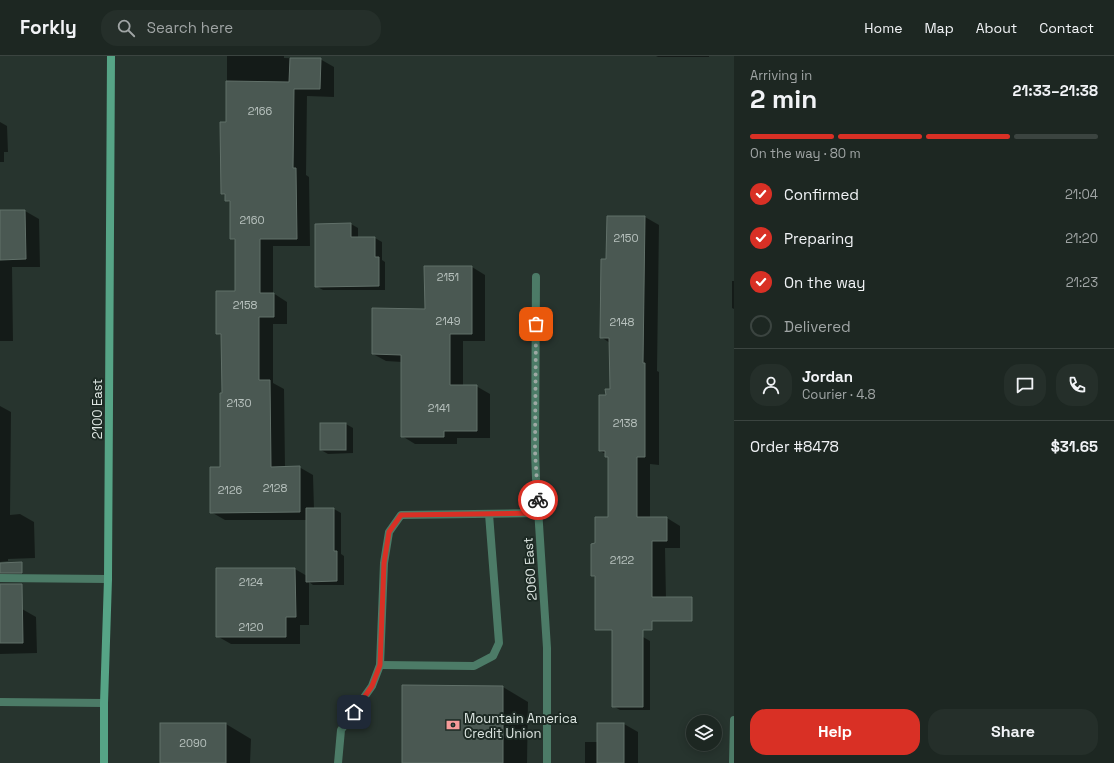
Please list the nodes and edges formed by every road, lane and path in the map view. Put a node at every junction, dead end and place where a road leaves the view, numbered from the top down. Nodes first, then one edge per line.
1 (111, 56) edge
2 (536, 277) dead end
3 (539, 513) junction
4 (490, 514) junction
5 (0, 578) edge
6 (108, 579) junction
7 (380, 665) junction
8 (0, 702) edge
9 (104, 703) junction
10 (734, 720) edge
11 (104, 763) edge
12 (338, 763) edge
13 (547, 763) edge
14 (733, 763) edge

1 - 6 street, 2100 East
2 - 3 street, 2060 East
3 - 4 street
3 - 13 street, 2060 East
4 - 7 street
4 - 7 street
5 - 6 street
6 - 9 street, 2100 East
7 - 12 street
8 - 9 street
9 - 11 street, 2100 East
10 - 14 street

